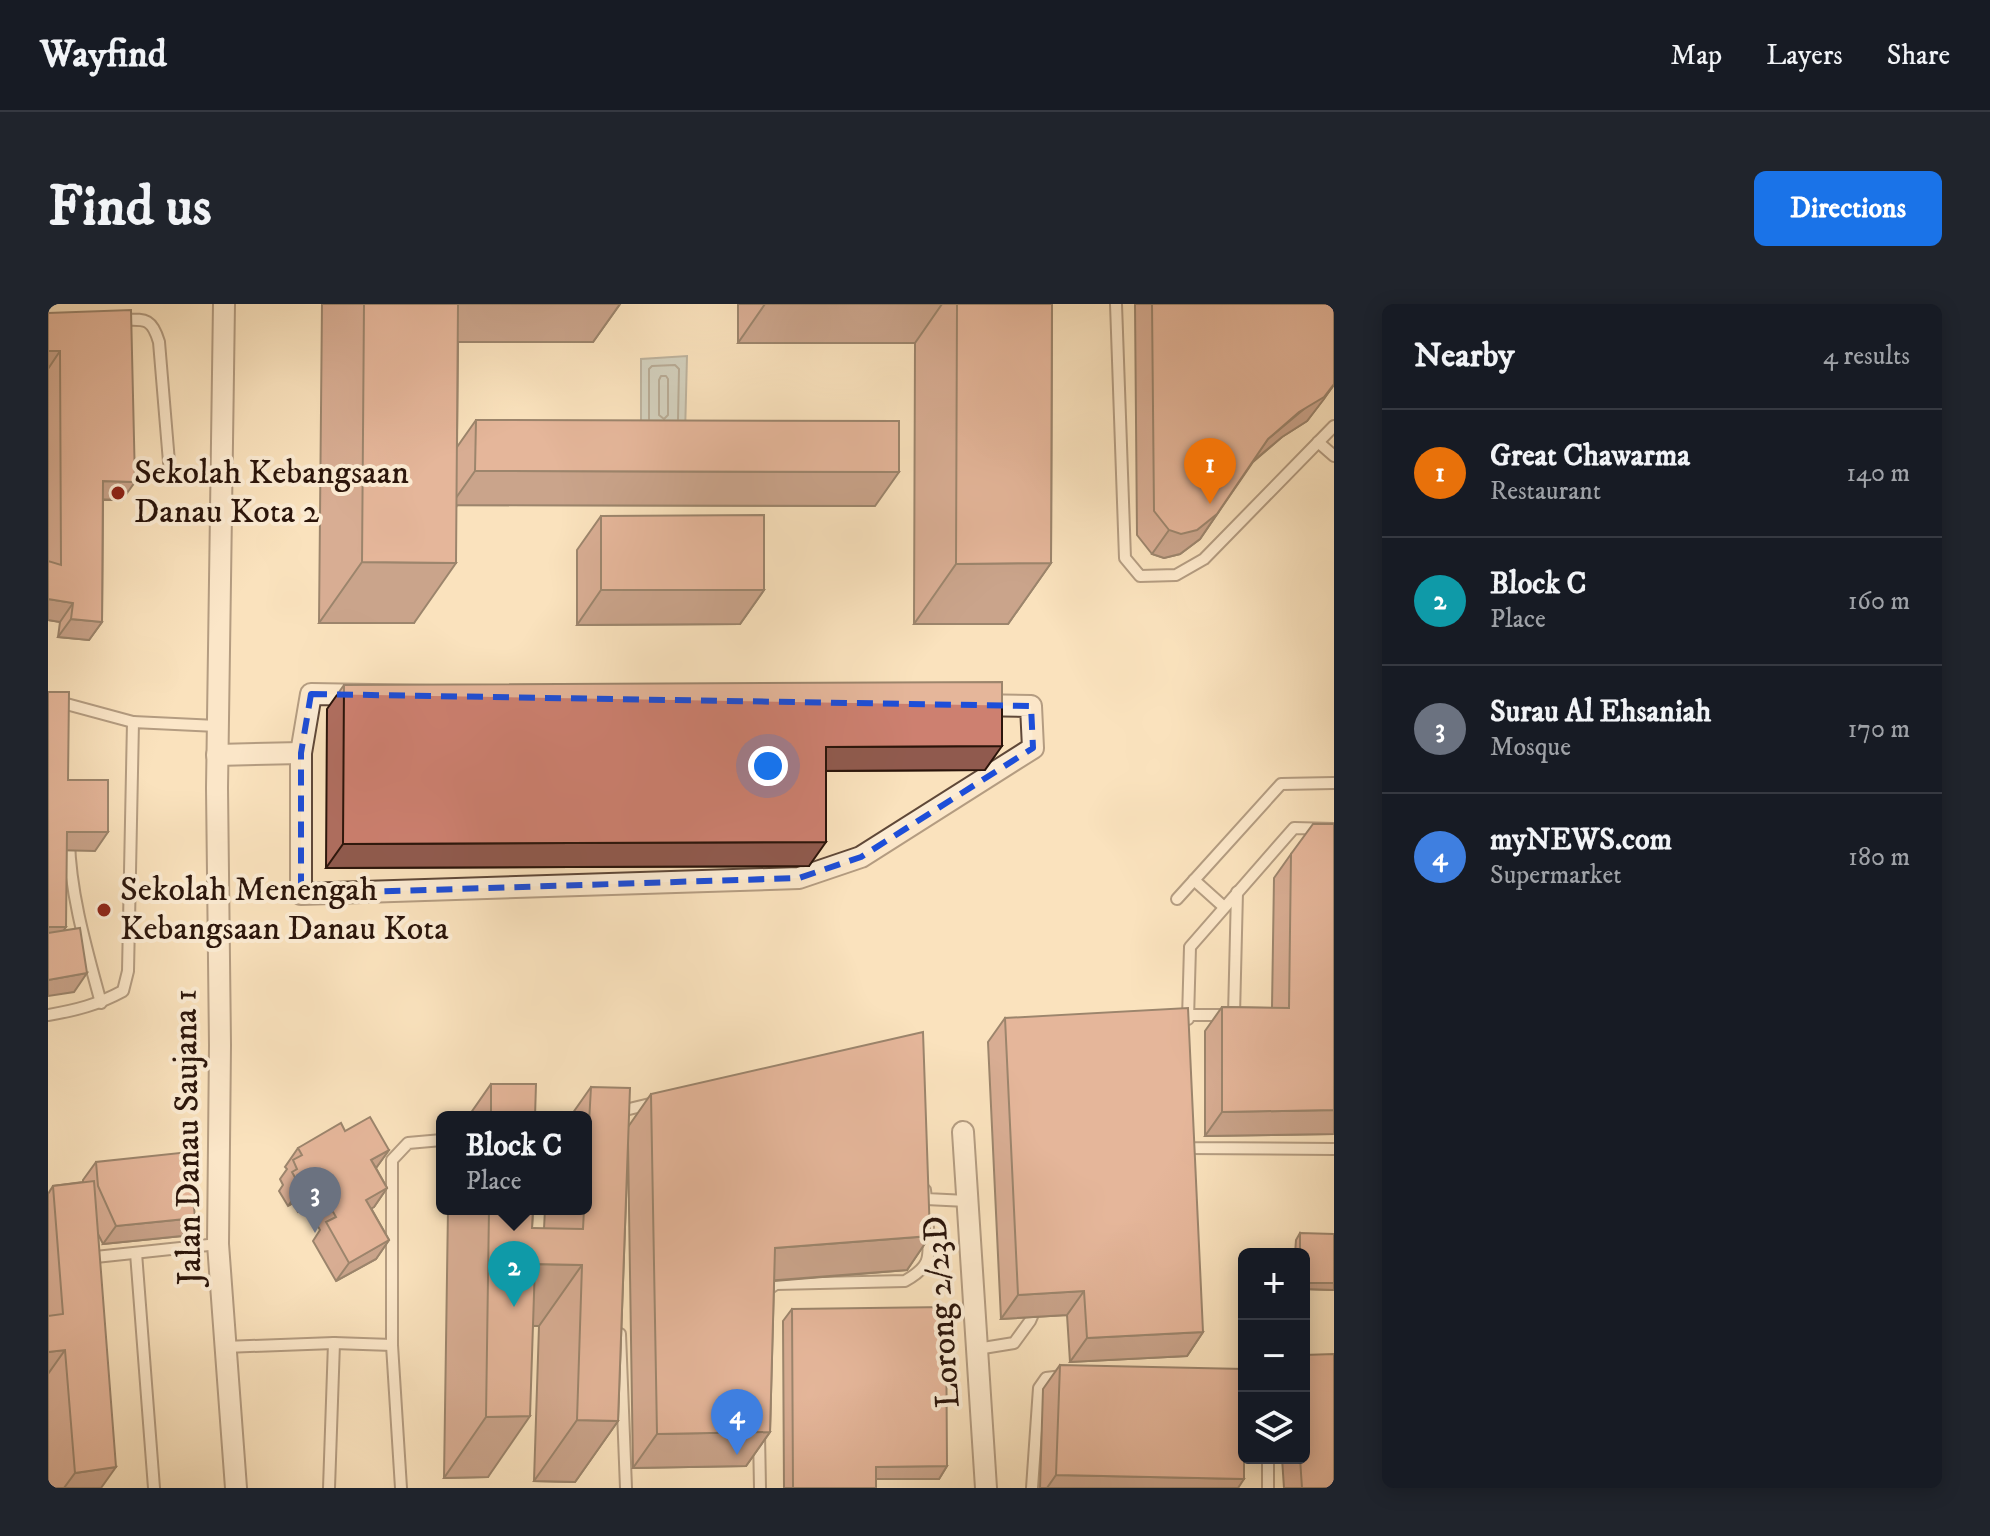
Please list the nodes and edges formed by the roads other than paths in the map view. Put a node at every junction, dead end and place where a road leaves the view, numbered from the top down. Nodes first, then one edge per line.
1 (224, 304) edge
2 (1116, 304) edge
3 (103, 320) edge
4 (1333, 430) edge
5 (1318, 442) junction
6 (1334, 456) edge
7 (170, 474) dead end
8 (48, 699) edge
9 (69, 704) junction
10 (68, 718) edge
11 (133, 722) junction
12 (217, 726) junction
13 (301, 753) junction
14 (217, 755) junction
15 (1334, 783) edge
16 (1334, 829) edge
17 (69, 833) edge
18 (1194, 880) junction
19 (1237, 891) junction
20 (1177, 899) dead end
21 (1224, 907) junction
22 (101, 1003) junction
23 (48, 1015) edge
24 (1188, 1015) junction
25 (1188, 1030) edge
26 (667, 1101) edge
27 (616, 1119) edge
28 (963, 1132) dead end
29 (1188, 1134) edge
30 (436, 1141) edge
31 (1334, 1149) edge
32 (924, 1185) edge
33 (926, 1199) junction
34 (967, 1201) junction
35 (218, 1244) junction
36 (136, 1253) junction
37 (72, 1259) edge
38 (1040, 1299) edge
39 (758, 1302) edge
40 (619, 1316) edge
41 (334, 1343) junction
42 (392, 1345) junction
43 (225, 1347) junction
44 (977, 1349) junction
45 (1078, 1376) edge
46 (759, 1426) edge
47 (1268, 1464) edge
48 (154, 1488) edge
49 (236, 1488) edge
50 (329, 1488) edge
51 (401, 1488) edge
52 (626, 1488) edge
53 (760, 1488) edge
54 (986, 1488) edge
55 (1032, 1488) edge
56 (1268, 1488) edge

1 - 12 street, Jalan Danau Saujana 1
2 - 5 lane
3 - 7 lane
4 - 5 lane
5 - 6 lane
8 - 9 lane
9 - 10 lane
9 - 11 lane
11 - 12 lane
11 - 22 lane
12 - 14 street, Jalan Danau Saujana 1
13 - 13 street
13 - 14 street
14 - 35 street, Jalan Danau Saujana 1
15 - 18 lane
16 - 19 lane
17 - 22 lane
18 - 20 lane
18 - 21 lane
19 - 21 lane
19 - 24 lane
21 - 24 lane
22 - 23 lane
24 - 25 lane
26 - 27 lane
28 - 34 street, Lorong 2/23D
29 - 31 lane
30 - 42 lane
32 - 33 lane
33 - 34 lane
33 - 39 lane
34 - 44 street, Lorong 2/23D
35 - 36 lane
35 - 43 street, Jalan Danau Saujana 1
36 - 37 lane
36 - 48 lane
38 - 44 lane
40 - 52 lane
41 - 42 lane
41 - 43 lane
41 - 50 lane
42 - 51 lane
43 - 49 street, Jalan Danau Saujana 1
44 - 54 street, Lorong 2/23D
45 - 55 lane
46 - 53 lane
47 - 56 lane

